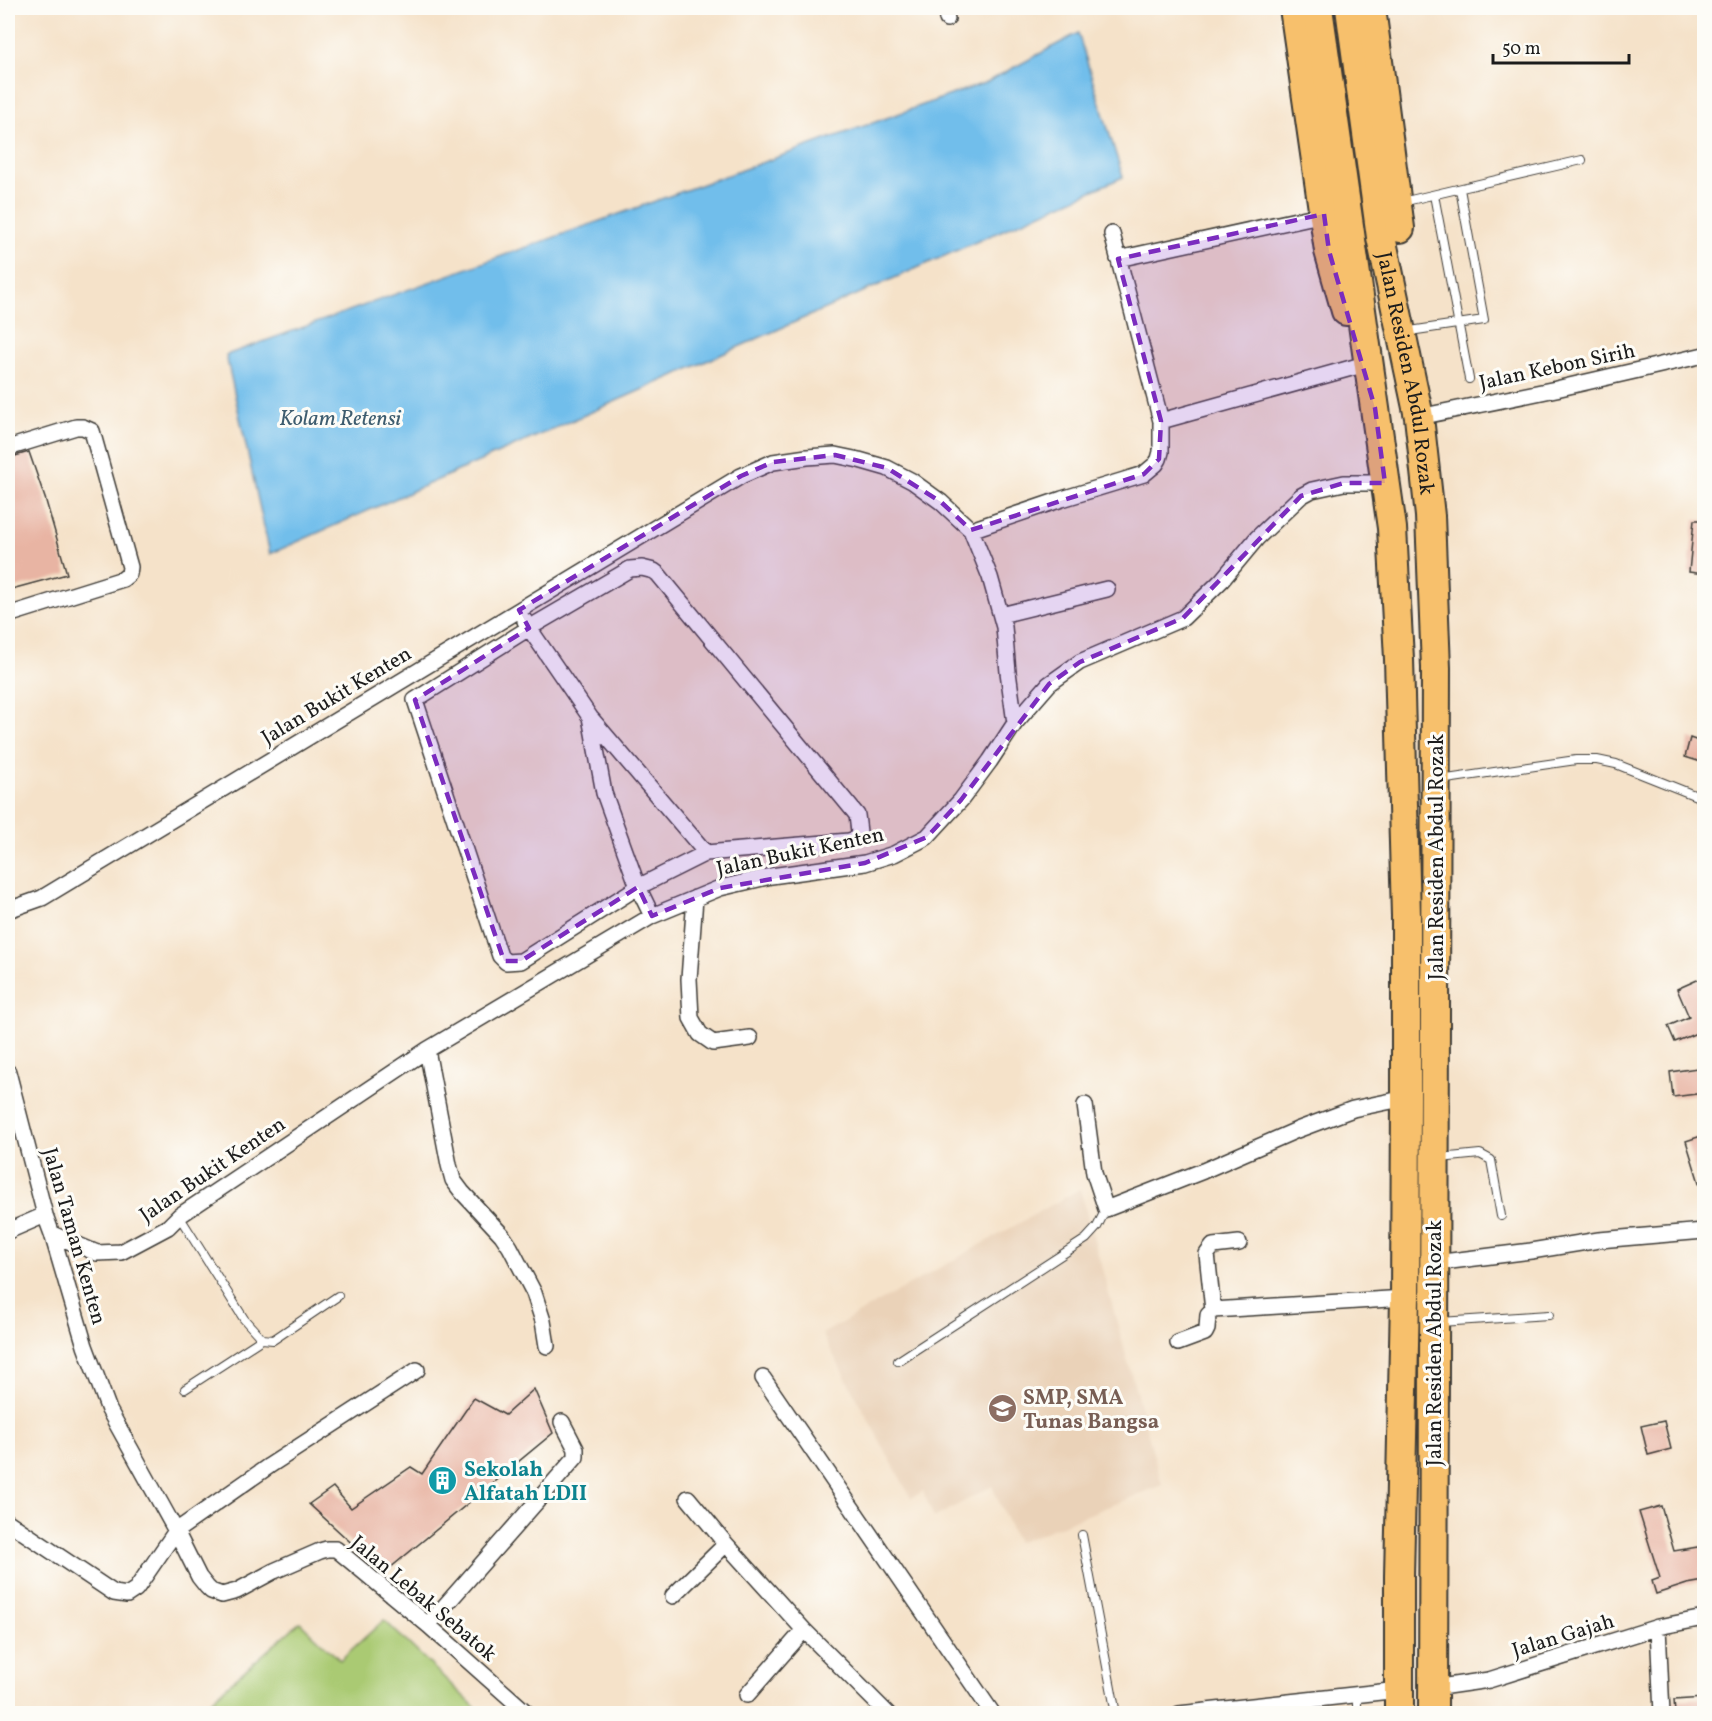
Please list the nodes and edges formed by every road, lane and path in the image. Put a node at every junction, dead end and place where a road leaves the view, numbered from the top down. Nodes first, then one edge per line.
1 (1294, 8) edge
2 (1318, 8) edge
3 (1350, 8) edge
4 (1371, 8) edge
5 (1582, 160) dead end
6 (1460, 189) junction
7 (1434, 195) junction
8 (1397, 204) junction
9 (1324, 214) junction
10 (1112, 234) dead end
11 (1118, 259) junction
12 (1458, 325) junction
13 (1410, 331) junction
14 (1704, 355) edge
15 (1362, 365) junction
16 (1469, 379) dead end
17 (1416, 404) junction
18 (1375, 408) junction
19 (1161, 421) junction
20 (8, 448) edge
21 (1385, 483) junction
22 (971, 530) junction
23 (1107, 589) dead end
24 (519, 610) junction
25 (8, 615) edge
26 (1001, 615) junction
27 (529, 628) junction
28 (590, 717) junction
29 (1015, 723) junction
30 (1436, 781) junction
31 (1704, 799) edge
32 (706, 853) junction
33 (638, 887) junction
34 (694, 898) junction
35 (8, 910) edge
36 (652, 916) junction
37 (750, 1038) dead end
38 (428, 1050) junction
39 (8, 1072) edge
40 (1406, 1098) junction
41 (1086, 1105) dead end
42 (1435, 1159) junction
43 (1106, 1209) junction
44 (45, 1215) junction
45 (179, 1216) junction
46 (1501, 1216) dead end
47 (8, 1231) edge
48 (1704, 1231) edge
49 (52, 1234) junction
50 (1239, 1243) dead end
51 (1435, 1263) junction
52 (338, 1296) dead end
53 (1405, 1298) junction
54 (1213, 1310) junction
55 (1550, 1315) dead end
56 (1433, 1323) junction
57 (262, 1339) junction
58 (1178, 1342) dead end
59 (547, 1346) dead end
60 (898, 1361) dead end
61 (417, 1370) dead end
62 (763, 1378) dead end
63 (185, 1389) dead end
64 (109, 1410) joint
65 (562, 1422) dead end
66 (688, 1498) dead end
67 (8, 1521) edge
68 (176, 1531) junction
69 (1082, 1535) dead end
70 (726, 1544) junction
71 (673, 1596) dead end
72 (1704, 1618) edge
73 (428, 1625) junction
74 (1658, 1628) junction
75 (804, 1630) junction
76 (747, 1695) dead end
77 (1357, 1695) junction
78 (1433, 1701) edge
79 (1399, 1702) edge
80 (1219, 1711) edge
81 (528, 1713) edge
82 (888, 1713) edge
83 (993, 1713) edge
84 (1116, 1713) edge
85 (1179, 1713) edge
86 (1357, 1713) edge
87 (1662, 1713) edge

1 - 9 highway
2 - 18 highway, Jalan Residen Abdul Rozak
3 - 17 highway, Jalan Residen Abdul Rozak
4 - 8 highway
5 - 6 lane
6 - 7 lane
6 - 12 lane
7 - 8 lane
7 - 12 lane
8 - 13 highway
9 - 11 street
9 - 15 highway
10 - 11 street
11 - 19 street
12 - 13 lane
12 - 16 lane
13 - 17 highway
14 - 17 street, Jalan Kebon Sirih
15 - 18 highway
15 - 19 street
17 - 30 highway, Jalan Residen Abdul Rozak
18 - 21 highway, Jalan Residen Abdul Rozak
19 - 22 street
20 - 25 street
21 - 29 street
21 - 40 highway, Jalan Residen Abdul Rozak
22 - 24 street, Jalan Bukit Kenten
22 - 26 street, Jalan Bukit Kenten
23 - 26 street
24 - 27 street
24 - 35 street, Jalan Bukit Kenten
26 - 29 street, Jalan Bukit Kenten
27 - 28 street
27 - 32 street
27 - 33 street
28 - 32 street
28 - 33 street
29 - 34 street, Jalan Bukit Kenten
30 - 31 lane
30 - 42 highway, Jalan Residen Abdul Rozak
32 - 33 street
33 - 36 street
34 - 36 street, Jalan Bukit Kenten
34 - 37 street
36 - 38 street, Jalan Bukit Kenten
38 - 45 street, Jalan Bukit Kenten
38 - 59 street
39 - 44 street, Jalan Taman Kenten
40 - 43 street
40 - 53 highway, Jalan Residen Abdul Rozak
41 - 43 street
42 - 46 lane
42 - 51 highway, Jalan Residen Abdul Rozak
43 - 60 lane
44 - 47 street
44 - 49 street, Jalan Taman Kenten
45 - 49 street, Jalan Bukit Kenten
45 - 57 lane
48 - 51 street
49 - 64 street, Jalan Taman Kenten
50 - 54 street
51 - 56 highway, Jalan Residen Abdul Rozak
52 - 57 lane
53 - 54 street
53 - 79 highway, Jalan Residen Abdul Rozak
54 - 58 street
55 - 56 lane
56 - 78 highway, Jalan Residen Abdul Rozak
57 - 63 lane
61 - 68 street
62 - 83 street
64 - 68 street, Jalan Lebak Sebatok
65 - 73 street
66 - 70 street
67 - 68 street
68 - 73 street, Jalan Lebak Sebatok
69 - 84 lane
70 - 71 street
70 - 75 street
72 - 74 street, Jalan Gajah
73 - 81 street, Jalan Lebak Sebatok
74 - 78 street, Jalan Gajah
74 - 87 street
75 - 76 street
75 - 82 street
77 - 79 street
77 - 80 street
77 - 86 lane
80 - 85 street

